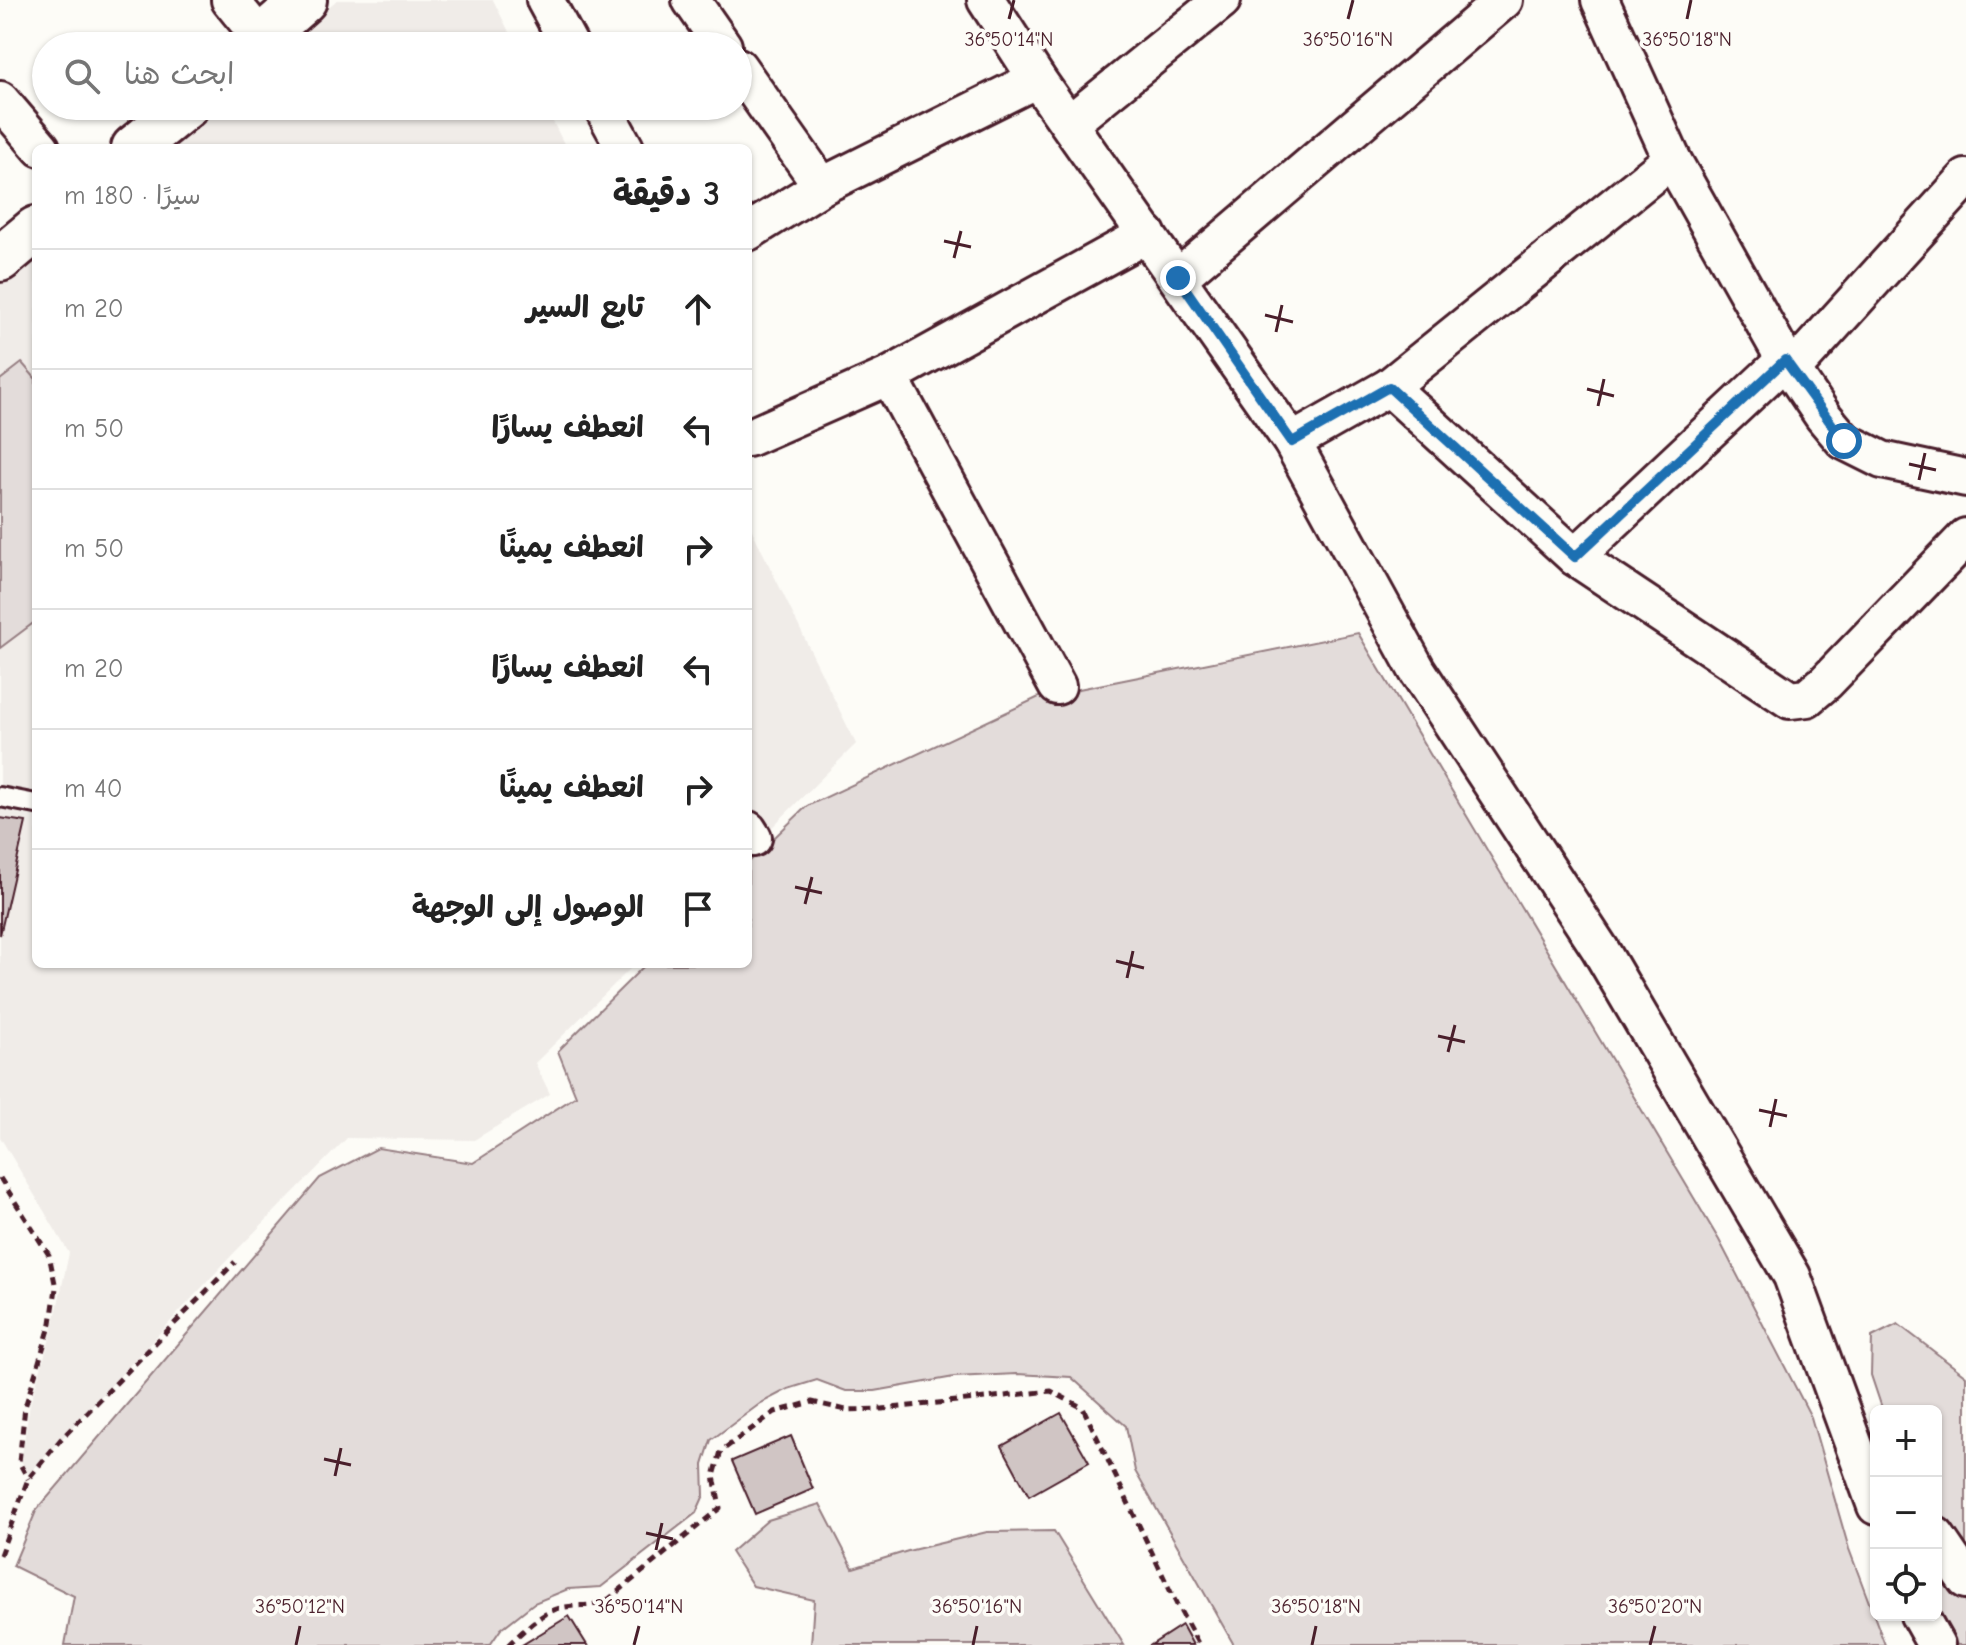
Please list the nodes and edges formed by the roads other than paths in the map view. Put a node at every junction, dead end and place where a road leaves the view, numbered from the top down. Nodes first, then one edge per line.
1 (230, 0) edge
2 (304, 0) edge
3 (545, 0) edge
4 (691, 0) edge
5 (986, 0) edge
6 (1222, 0) edge
7 (1504, 0) edge
8 (1600, 0) edge
9 (251, 32) edge
10 (268, 32) edge
11 (562, 32) edge
12 (713, 32) edge
13 (1037, 79) junction
14 (752, 87) edge
15 (0, 100) edge
16 (169, 120) edge
17 (610, 120) edge
18 (1070, 123) junction
19 (38, 144) edge
20 (139, 144) edge
21 (623, 144) edge
22 (1672, 159) junction
23 (1966, 178) edge
24 (822, 186) junction
25 (752, 230) edge
26 (32, 232) edge
27 (1147, 234) junction
28 (0, 259) edge
29 (1178, 278) junction
30 (1788, 365) junction
31 (889, 376) junction
32 (1389, 387) junction
33 (752, 436) edge
34 (1292, 442) junction
35 (1966, 478) edge
36 (1966, 537) edge
37 (1575, 557) junction
38 (1057, 686) dead end
39 (0, 797) edge
40 (32, 803) edge
41 (1838, 1400) junction
42 (1870, 1444) edge
43 (1870, 1489) edge
44 (1942, 1545) edge
45 (1966, 1580) edge
46 (1922, 1621) edge
47 (1936, 1645) edge

1 - 9 street
2 - 10 street
3 - 11 street
4 - 12 street
5 - 13 street
6 - 18 street
7 - 29 street
8 - 22 street
13 - 18 street
13 - 24 street
14 - 24 street
15 - 19 street
16 - 20 street
17 - 21 street
18 - 27 street
22 - 30 street
22 - 32 street
23 - 30 street
24 - 25 street
26 - 28 street
27 - 29 street
27 - 31 street
29 - 34 street
30 - 35 street
30 - 37 street
31 - 33 street
31 - 38 street
32 - 34 street
32 - 37 street
34 - 41 street
36 - 37 street
39 - 40 lane
41 - 42 street
41 - 43 street
44 - 45 street
46 - 47 street

